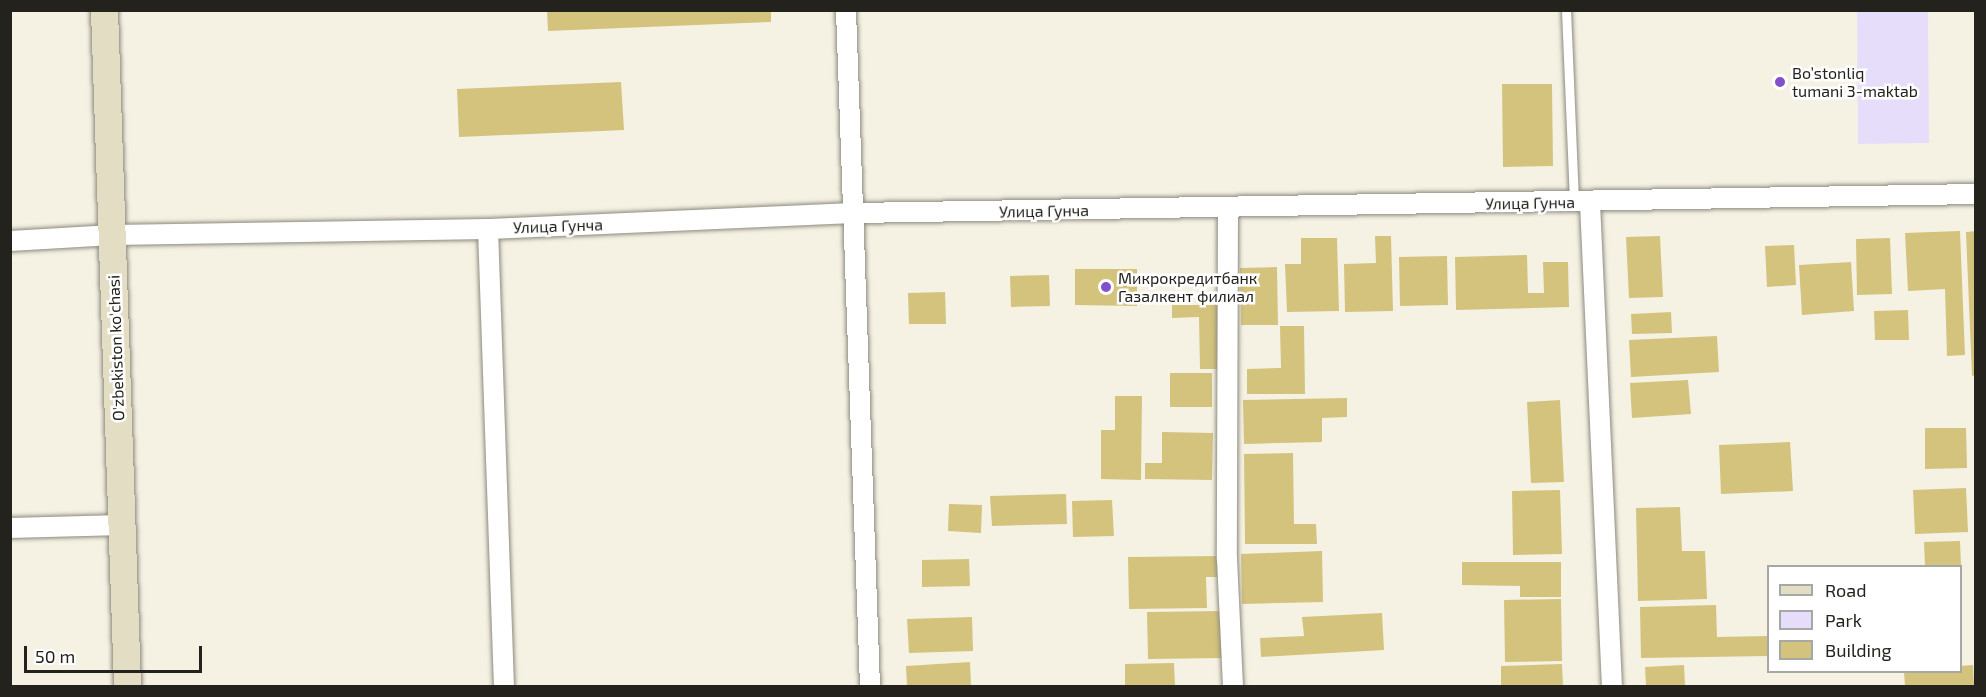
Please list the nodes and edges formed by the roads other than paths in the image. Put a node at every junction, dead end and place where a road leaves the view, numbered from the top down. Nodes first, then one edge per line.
1 (104, 10) edge
2 (846, 10) edge
3 (1566, 10) edge
4 (1976, 194) edge
5 (1582, 203) junction
6 (1228, 208) junction
7 (855, 213) junction
8 (488, 229) junction
9 (113, 236) junction
10 (10, 241) edge
11 (122, 525) junction
12 (10, 528) edge
13 (128, 687) edge
14 (504, 687) edge
15 (870, 687) edge
16 (1233, 687) edge
17 (1611, 687) edge

1 - 9 main road, O'zbekiston ko'chasi
2 - 7 street
3 - 5 lane
4 - 5 street, Улица Гунча
5 - 6 street, Улица Гунча
5 - 17 street
6 - 7 street, Улица Гунча
6 - 16 street
7 - 8 street, Улица Гунча
7 - 15 street
8 - 9 street, Улица Гунча
8 - 14 street
9 - 10 street, Улица Гунча
9 - 11 main road, O'zbekiston ko'chasi
11 - 12 street
11 - 13 main road, O'zbekiston ko'chasi

